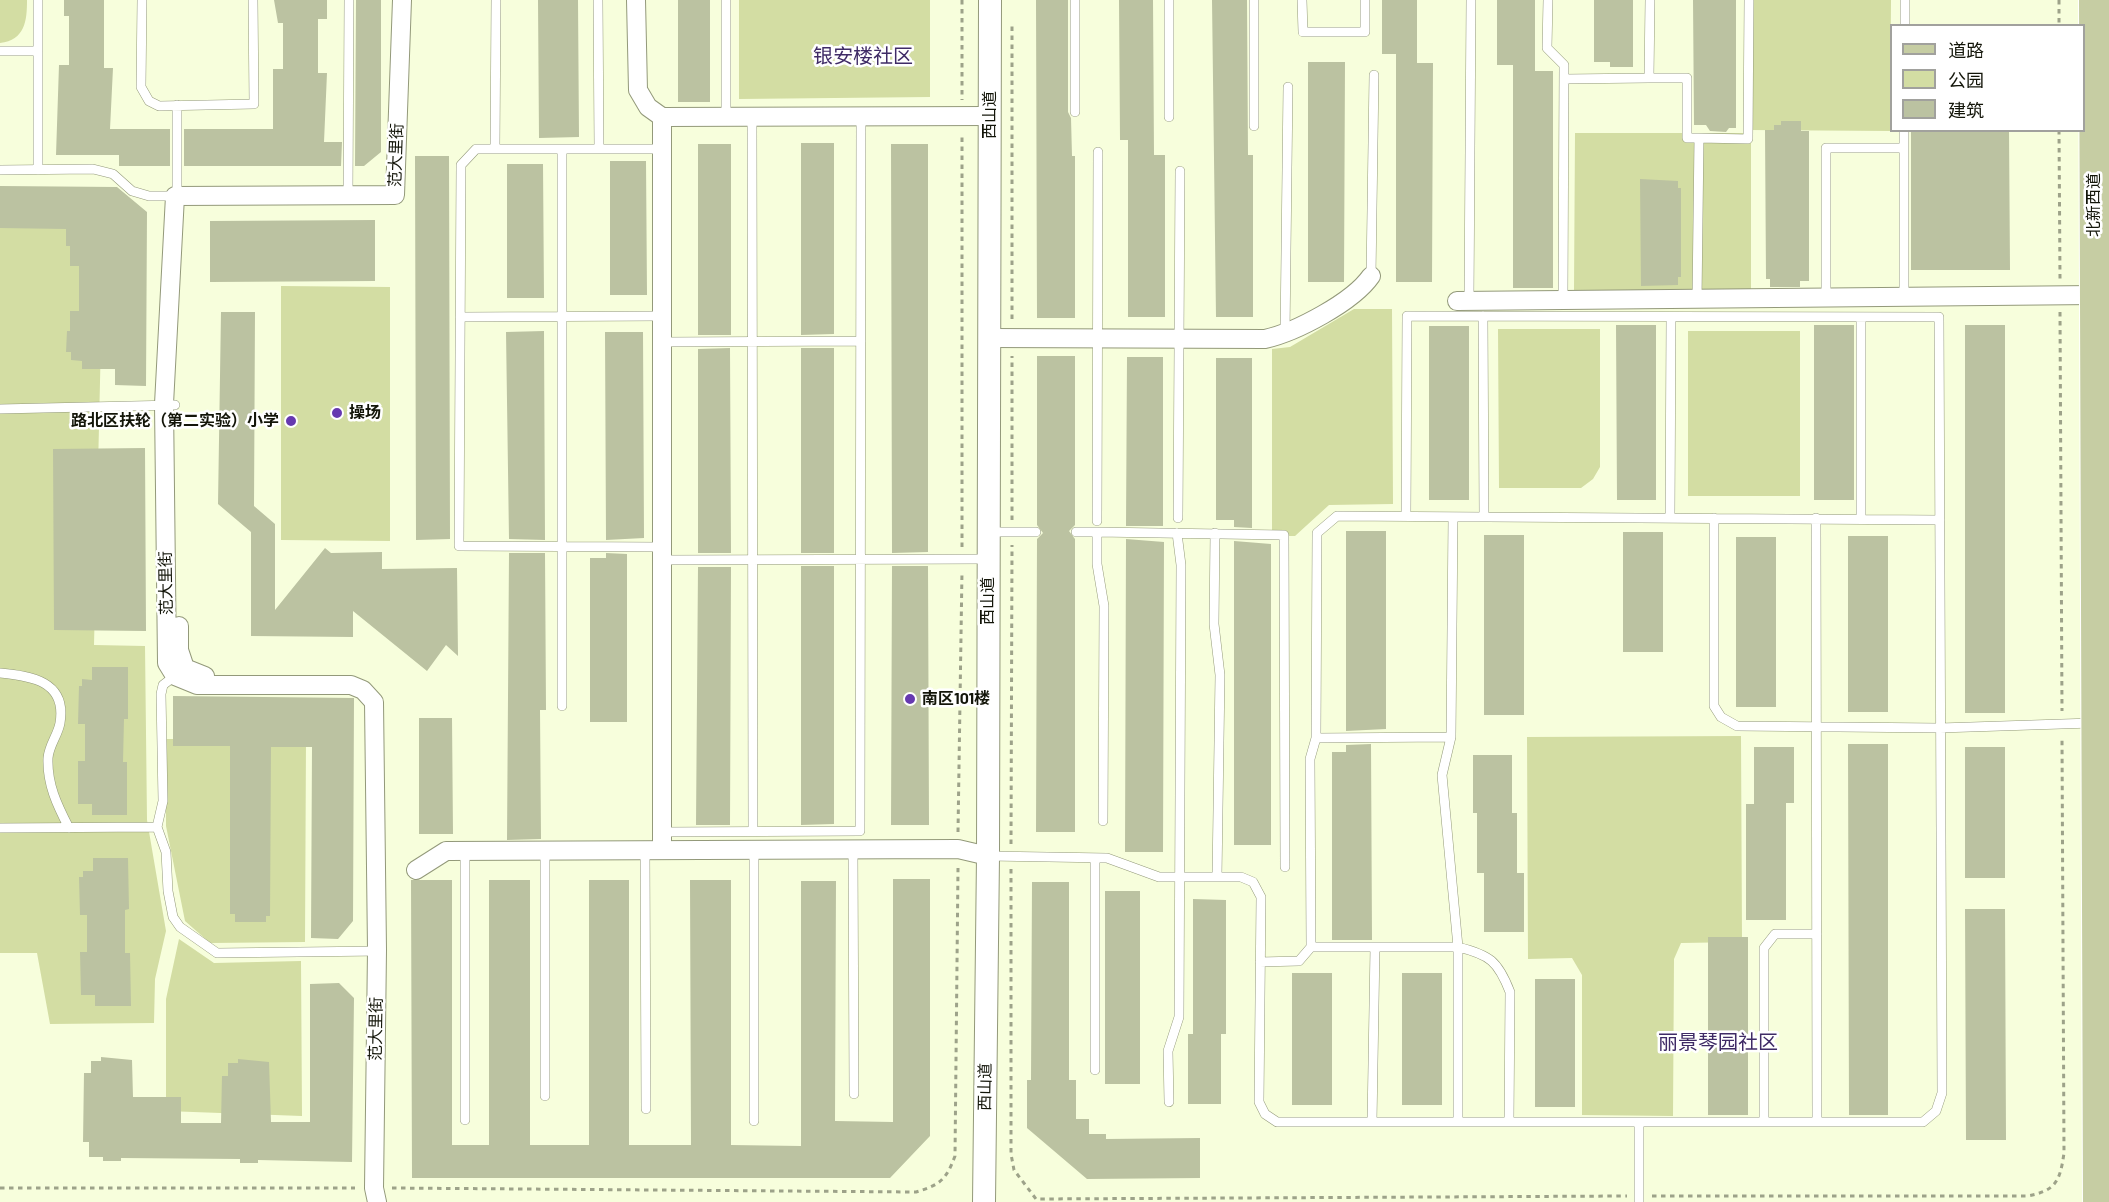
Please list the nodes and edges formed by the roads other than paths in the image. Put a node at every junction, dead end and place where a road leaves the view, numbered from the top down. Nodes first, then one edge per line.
1 (38, 0) edge
2 (142, 0) edge
3 (253, 0) edge
4 (349, 0) edge
5 (402, 0) edge
6 (408, 0) edge
7 (496, 0) edge
8 (598, 0) edge
9 (636, 0) edge
10 (726, 0) edge
11 (990, 0) edge
12 (1075, 0) edge
13 (1169, 0) edge
14 (1254, 0) edge
15 (1302, 0) edge
16 (1365, 0) edge
17 (1471, 0) edge
18 (1548, 0) edge
19 (1650, 0) edge
20 (1749, 0) edge
21 (1905, 0) edge
22 (2094, 0) edge
23 (1905, 24) edge
24 (0, 51) edge
25 (38, 51) junction
26 (1374, 75) dead end
27 (1649, 78) junction
28 (1564, 79) junction
29 (1288, 87) dead end
30 (177, 105) junction
31 (1075, 112) dead end
32 (990, 116) junction
33 (662, 117) junction
34 (726, 117) junction
35 (752, 117) junction
36 (861, 117) junction
37 (1169, 117) dead end
38 (1254, 126) dead end
39 (1904, 132) edge
40 (1699, 138) junction
41 (1904, 148) junction
42 (495, 149) junction
43 (562, 149) junction
44 (599, 149) junction
45 (662, 149) junction
46 (1098, 152) dead end
47 (0, 170) edge
48 (38, 170) junction
49 (1180, 171) dead end
50 (179, 200) junction
51 (348, 203) junction
52 (1371, 276) joint
53 (2095, 295) junction
54 (1826, 297) junction
55 (1904, 297) junction
56 (1697, 299) junction
57 (1563, 300) junction
58 (1463, 301) joint
59 (562, 316) junction
60 (662, 316) junction
61 (1483, 316) junction
62 (460, 317) junction
63 (1671, 317) junction
64 (1861, 317) junction
65 (1285, 334) junction
66 (1096, 337) junction
67 (989, 338) junction
68 (1180, 338) junction
69 (752, 341) junction
70 (861, 341) junction
71 (662, 342) junction
72 (169, 405) junction
73 (0, 410) edge
74 (1406, 516) junction
75 (1453, 517) junction
76 (1484, 517) junction
77 (1178, 518) dead end
78 (1670, 518) junction
79 (1714, 518) junction
80 (1816, 518) junction
81 (1861, 518) junction
82 (1940, 520) junction
83 (1096, 521) dead end
84 (988, 532) junction
85 (1036, 532) dead end
86 (1076, 532) dead end
87 (1097, 532) junction
88 (1177, 533) junction
89 (1215, 533) junction
90 (562, 547) junction
91 (662, 553) junction
92 (988, 559) junction
93 (752, 560) junction
94 (861, 561) junction
95 (180, 672) junction
96 (0, 673) edge
97 (562, 706) dead end
98 (2097, 723) junction
99 (1816, 726) junction
100 (1940, 728) junction
101 (1451, 737) junction
102 (1316, 738) junction
103 (1103, 821) dead end
104 (157, 827) junction
105 (0, 828) edge
106 (69, 828) junction
107 (754, 840) junction
108 (657, 843) junction
109 (853, 848) junction
110 (545, 849) junction
111 (465, 850) junction
112 (988, 856) junction
113 (1095, 858) junction
114 (1285, 867) dead end
115 (416, 870) dead end
116 (1180, 877) junction
117 (1217, 877) junction
118 (1817, 934) junction
119 (1311, 947) junction
120 (1375, 947) junction
121 (1458, 947) junction
122 (381, 951) junction
123 (1260, 962) junction
124 (1095, 1070) dead end
125 (854, 1094) dead end
126 (546, 1096) dead end
127 (1169, 1102) dead end
128 (646, 1109) dead end
129 (465, 1120) dead end
130 (754, 1121) dead end
131 (1764, 1121) junction
132 (1817, 1121) junction
133 (1372, 1122) junction
134 (1458, 1122) junction
135 (1509, 1122) junction
136 (1639, 1122) junction
137 (379, 1195) edge
138 (1639, 1199) edge
139 (984, 1202) edge
140 (2098, 1202) edge

1 - 25 lane
2 - 30 lane
3 - 30 lane
4 - 51 lane
5 - 50 street, 范大里街
6 - 51 street, 范大里街
7 - 42 lane
8 - 44 lane
9 - 33 street
10 - 34 lane
11 - 32 street, 西山道
12 - 31 lane
13 - 37 lane
14 - 38 lane
15 - 16 lane
17 - 58 lane
18 - 28 lane
19 - 27 lane
20 - 40 lane
21 - 23 lane
22 - 53 main road, 北新西道
24 - 25 lane
25 - 48 lane
26 - 52 lane
27 - 28 lane
27 - 40 lane
28 - 57 lane
29 - 65 lane
30 - 50 lane
32 - 36 street
32 - 67 street, 西山道
33 - 34 street
33 - 45 street
34 - 35 street
35 - 36 street
35 - 69 lane
36 - 70 lane
39 - 41 lane
40 - 56 lane
41 - 54 lane
41 - 55 lane
42 - 43 lane
42 - 62 lane
43 - 44 lane
43 - 59 lane
44 - 45 lane
45 - 60 street
46 - 66 lane
47 - 48 lane
48 - 50 lane
49 - 68 lane
50 - 51 street, 范大里街
50 - 72 street, 范大里街
52 - 65 street
53 - 55 street
53 - 98 main road, 北新西道
54 - 55 street
54 - 56 street
56 - 57 street
57 - 58 street
59 - 60 lane
59 - 62 lane
59 - 90 lane
60 - 71 street
61 - 63 lane
61 - 74 lane
61 - 76 lane
62 - 90 lane
63 - 64 lane
63 - 78 lane
64 - 81 lane
64 - 82 lane
65 - 68 street
66 - 67 street
66 - 68 street
66 - 83 lane
67 - 84 street, 西山道
68 - 77 lane
69 - 70 lane
69 - 71 lane
69 - 93 lane
70 - 94 lane
71 - 91 street
72 - 73 lane
72 - 95 street, 范大里街
74 - 75 lane
74 - 102 lane
75 - 76 lane
75 - 101 lane
76 - 78 lane
78 - 79 lane
79 - 80 lane
79 - 99 lane
80 - 81 lane
80 - 99 lane
81 - 82 lane
82 - 100 lane
84 - 85 lane
84 - 92 street, 西山道
86 - 87 lane
87 - 88 lane
87 - 103 lane
88 - 89 lane
88 - 116 lane
89 - 114 lane
89 - 117 lane
90 - 91 lane
90 - 97 lane
91 - 93 lane
91 - 108 street
92 - 94 lane
92 - 112 street, 西山道
93 - 94 lane
93 - 107 lane
94 - 107 lane
95 - 104 lane
95 - 122 street, 范大里街
96 - 106 lane
98 - 100 lane
98 - 140 main road, 北新西道
99 - 100 lane
99 - 118 lane
100 - 132 lane
101 - 102 lane
101 - 121 lane
102 - 119 lane
104 - 106 lane
104 - 122 lane
105 - 106 lane
107 - 108 street
107 - 109 street
107 - 130 lane
108 - 110 street
108 - 128 lane
109 - 112 street
109 - 125 lane
110 - 111 street
110 - 126 lane
111 - 115 street
111 - 129 lane
112 - 113 lane
112 - 139 street, 西山道
113 - 116 lane
113 - 124 lane
116 - 117 lane
116 - 127 lane
117 - 123 lane
118 - 131 lane
118 - 132 lane
119 - 120 lane
119 - 123 lane
120 - 121 lane
120 - 133 lane
121 - 134 lane
121 - 135 lane
122 - 137 street, 范大里街
123 - 133 lane
131 - 132 lane
131 - 136 lane
133 - 134 lane
134 - 135 lane
135 - 136 lane
136 - 138 lane

